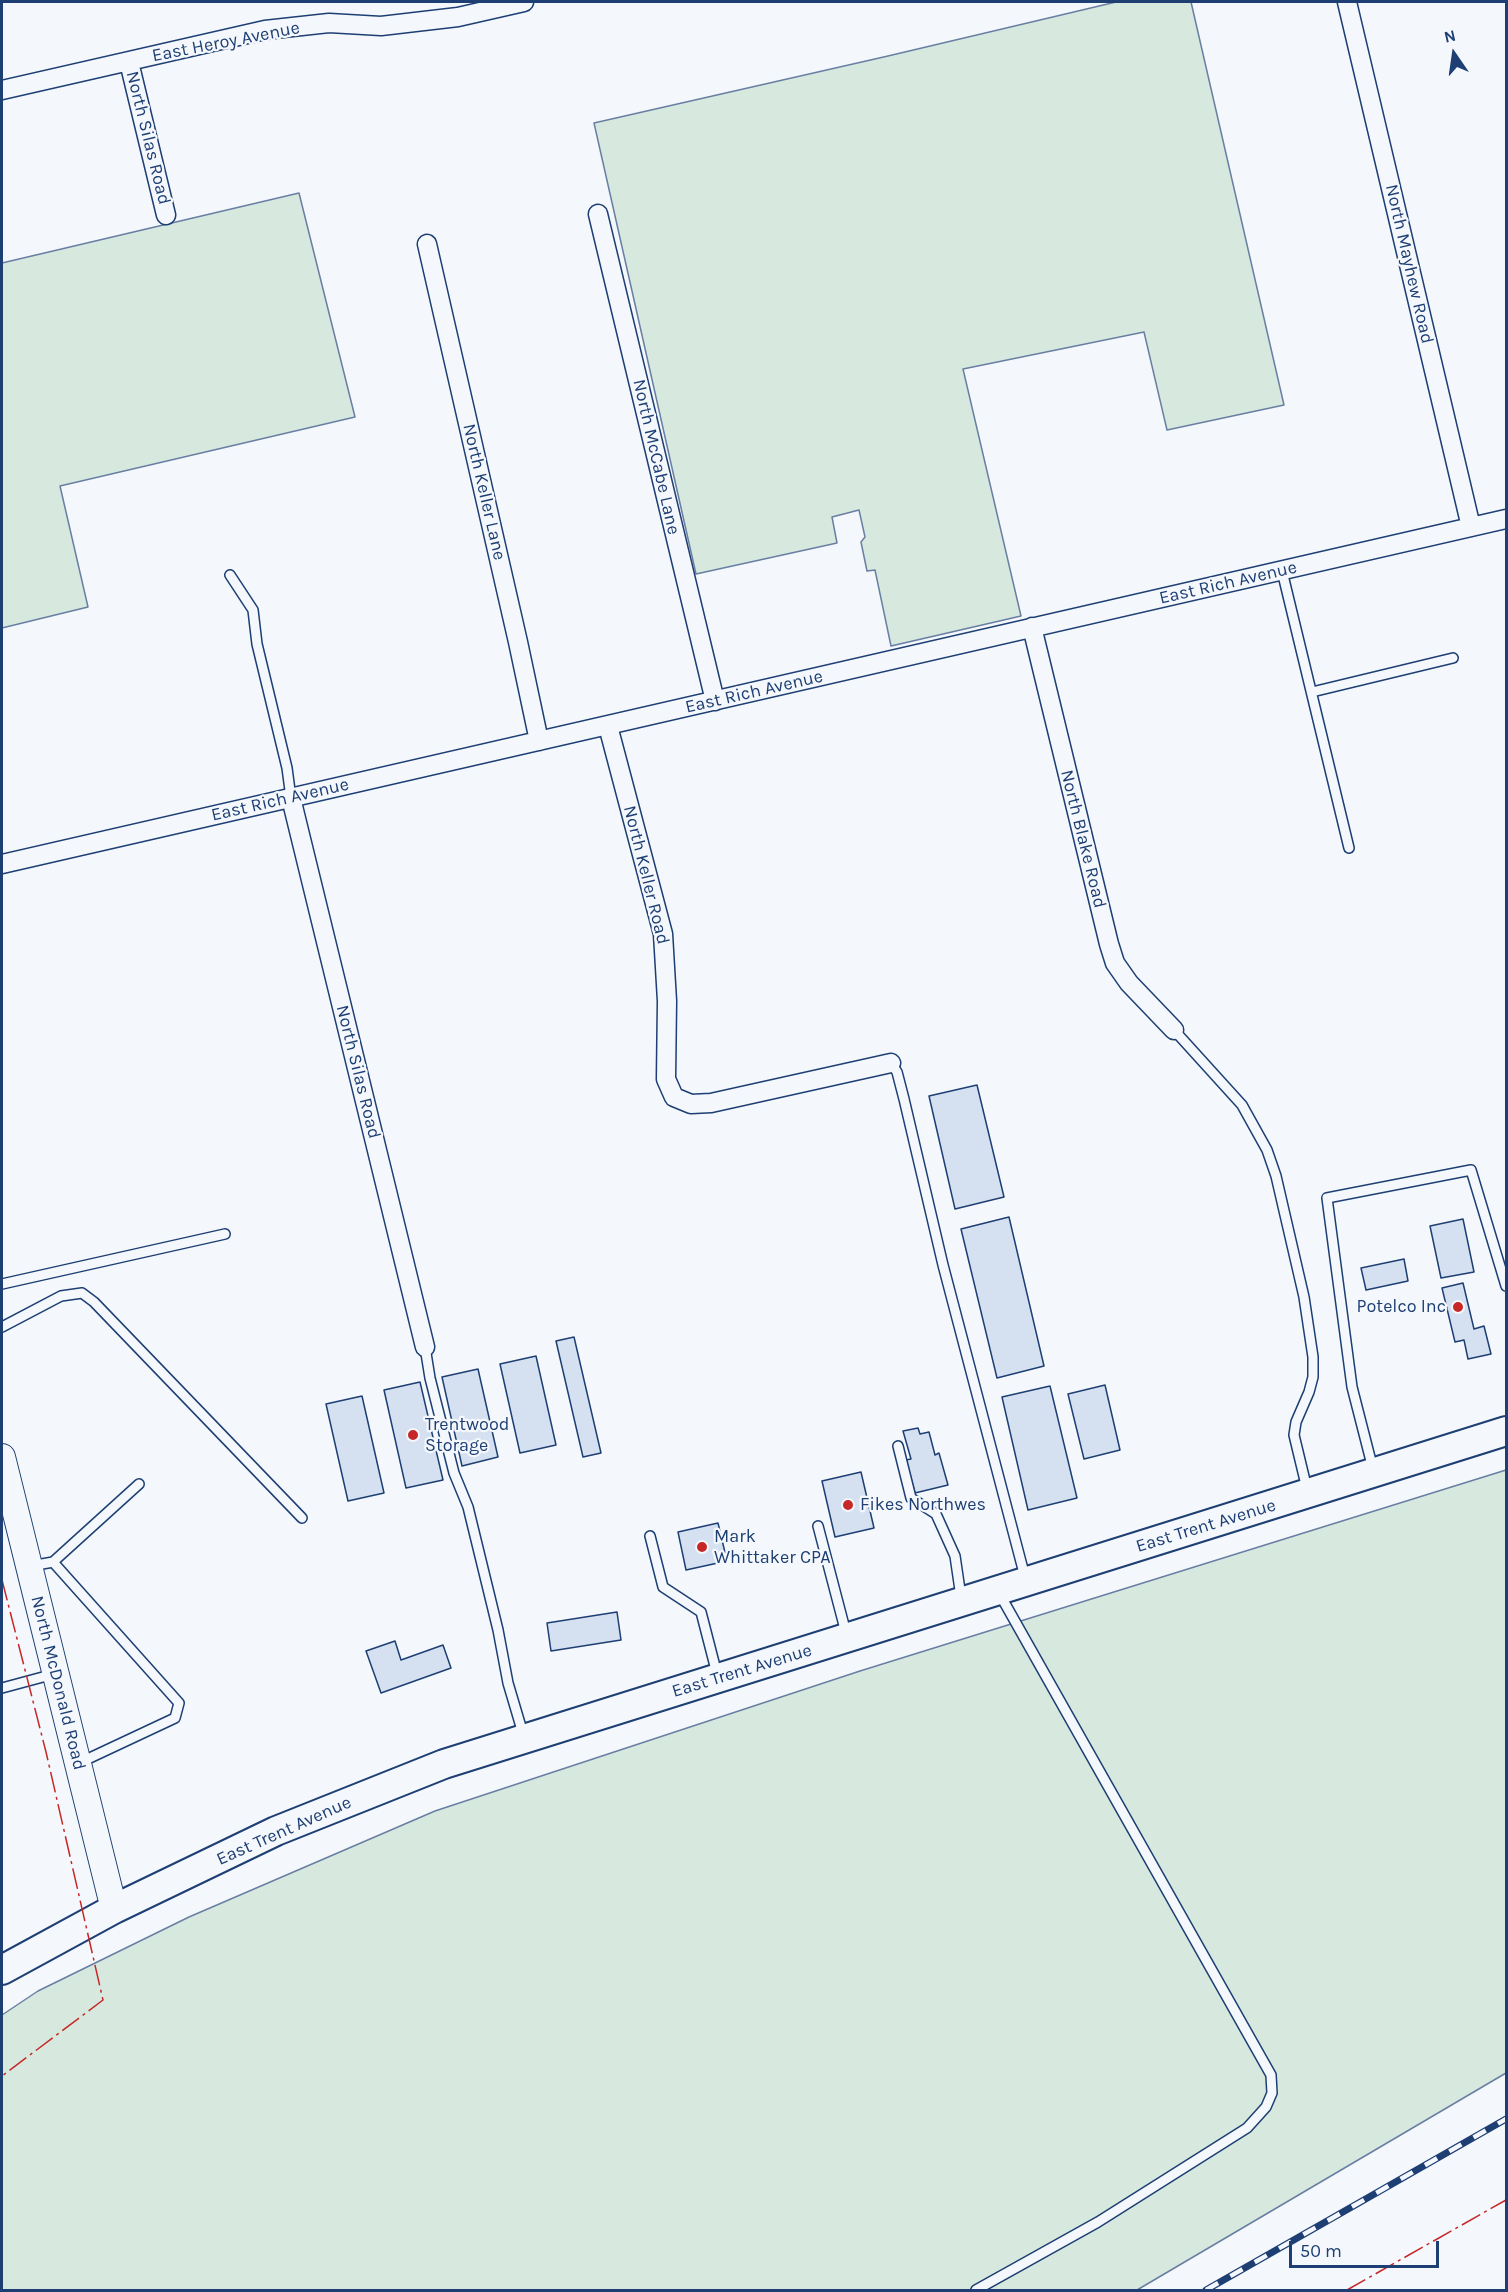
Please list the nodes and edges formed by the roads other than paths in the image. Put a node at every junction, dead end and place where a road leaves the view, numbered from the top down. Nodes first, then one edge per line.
1 (524, 2) edge
2 (1347, 2) edge
3 (129, 62) junction
4 (2, 90) edge
5 (598, 214) dead end
6 (166, 215) dead end
7 (427, 244) dead end
8 (1506, 519) edge
9 (1471, 527) junction
10 (1282, 571) junction
11 (230, 575) dead end
12 (1032, 627) junction
13 (1452, 658) dead end
14 (1311, 692) junction
15 (715, 701) junction
16 (608, 726) junction
17 (539, 741) junction
18 (291, 798) junction
19 (1349, 848) dead end
20 (2, 864) edge
21 (1174, 1030) joint
22 (891, 1063) joint
23 (225, 1234) dead end
24 (2, 1284) edge
25 (1506, 1286) edge
26 (2, 1327) edge
27 (425, 1347) joint
28 (1506, 1431) edge
29 (898, 1446) dead end
30 (4, 1472) edge
31 (1374, 1473) junction
32 (139, 1484) dead end
33 (1309, 1494) junction
34 (302, 1518) dead end
35 (818, 1526) dead end
36 (650, 1536) dead end
37 (41, 1564) junction
38 (1027, 1582) junction
39 (998, 1591) junction
40 (961, 1603) junction
41 (847, 1638) junction
42 (56, 1674) junction
43 (718, 1679) junction
44 (2, 1688) edge
45 (524, 1739) junction
46 (78, 1764) junction
47 (114, 1909) junction
48 (2, 1970) edge
49 (976, 2290) edge

1 - 3 street, East Heroy Avenue
2 - 9 street, North Mayhew Road
3 - 4 street, East Heroy Avenue
3 - 6 street, North Silas Road
5 - 15 street, North McCabe Lane
7 - 17 street, North Keller Lane
8 - 9 street, East Rich Avenue
9 - 10 street, East Rich Avenue
10 - 12 street, East Rich Avenue
10 - 14 lane
11 - 18 lane
12 - 15 street, East Rich Avenue
12 - 21 street, North Blake Road
13 - 14 lane
14 - 19 lane
15 - 16 street, East Rich Avenue
16 - 17 street, East Rich Avenue
16 - 22 street, North Keller Road
17 - 18 street, East Rich Avenue
18 - 20 street, East Rich Avenue
18 - 27 street, North Silas Road
21 - 33 lane
22 - 38 lane
23 - 24 lane
25 - 31 lane
26 - 34 lane
27 - 45 lane
28 - 31 main road, East Trent Avenue
29 - 40 lane
30 - 37 street, North McDonald Road
31 - 33 main road, East Trent Avenue
32 - 37 lane
33 - 38 main road, East Trent Avenue
35 - 41 lane
36 - 43 lane
37 - 42 street, North McDonald Road
37 - 46 lane
38 - 39 main road, East Trent Avenue
39 - 40 main road, East Trent Avenue
39 - 49 lane
40 - 41 main road, East Trent Avenue
41 - 43 main road, East Trent Avenue
42 - 44 lane
42 - 46 street, North McDonald Road
43 - 45 main road, East Trent Avenue
45 - 47 main road, East Trent Avenue
46 - 47 street, North McDonald Road
47 - 48 main road, East Trent Avenue

